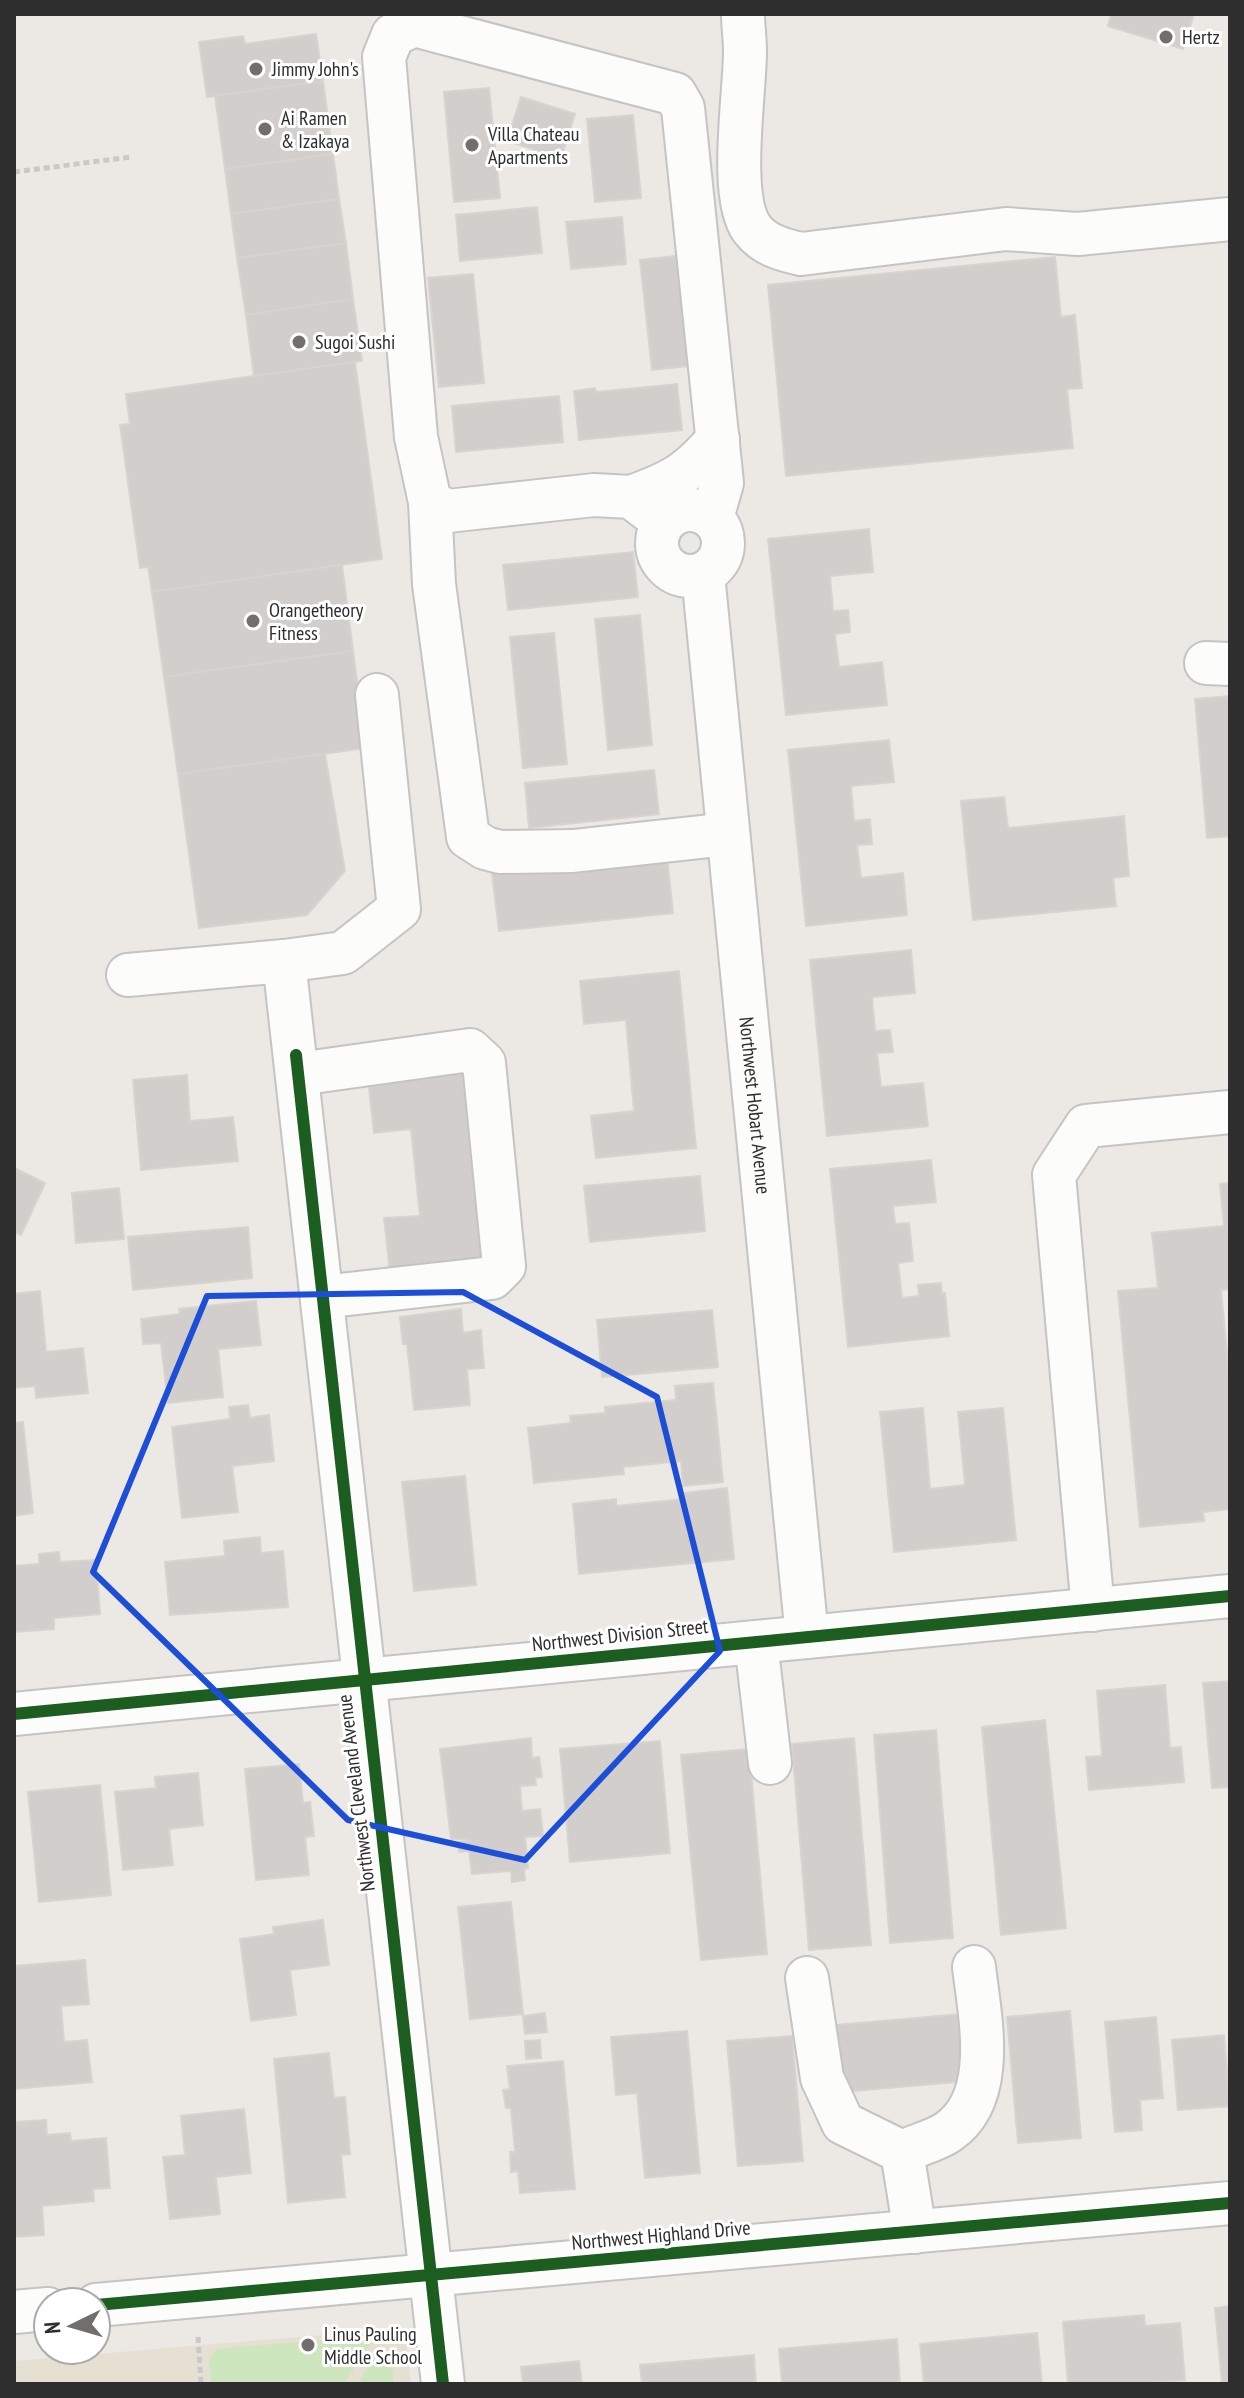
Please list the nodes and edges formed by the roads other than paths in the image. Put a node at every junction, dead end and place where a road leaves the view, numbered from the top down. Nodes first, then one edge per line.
1 (752, 20) edge
2 (1230, 219) edge
3 (718, 439) junction
4 (631, 497) junction
5 (430, 502) junction
6 (712, 518) junction
7 (664, 522) junction
8 (703, 574) junction
9 (377, 695) dead end
10 (728, 834) junction
11 (284, 961) junction
12 (128, 975) dead end
13 (297, 1064) junction
14 (1230, 1112) edge
15 (322, 1297) junction
16 (1230, 1596) edge
17 (1093, 1610) junction
18 (807, 1637) junction
19 (756, 1642) junction
20 (363, 1680) junction
21 (14, 1714) edge
22 (770, 1763) dead end
23 (974, 1967) dead end
24 (807, 1978) dead end
25 (902, 2152) junction
26 (1230, 2203) edge
27 (915, 2232) junction
28 (431, 2276) junction
29 (112, 2304) edge
30 (443, 2384) edge

1 - 2 street
3 - 4 street
3 - 5 street
3 - 6 street
4 - 5 street
4 - 7 street
5 - 10 street
6 - 7 street
6 - 8 street
7 - 8 street
8 - 10 street, Northwest Hobart Avenue
9 - 11 street
10 - 18 street, Northwest Hobart Avenue
11 - 12 street
11 - 13 street, Northwest Cleveland Avenue
13 - 15 street, Northwest Cleveland Avenue
13 - 15 street
14 - 17 street
15 - 20 street, Northwest Cleveland Avenue
16 - 17 street, Northwest Division Street
17 - 18 street, Northwest Division Street
18 - 19 street, Northwest Division Street
19 - 20 street, Northwest Division Street
19 - 22 street
20 - 21 street, Northwest Division Street
20 - 28 street, Northwest Cleveland Avenue
23 - 25 street
24 - 25 street
25 - 27 street
26 - 27 street, Northwest Highland Drive
27 - 28 street, Northwest Highland Drive
28 - 29 street, Northwest Highland Drive
28 - 30 street, Northwest Cleveland Avenue

